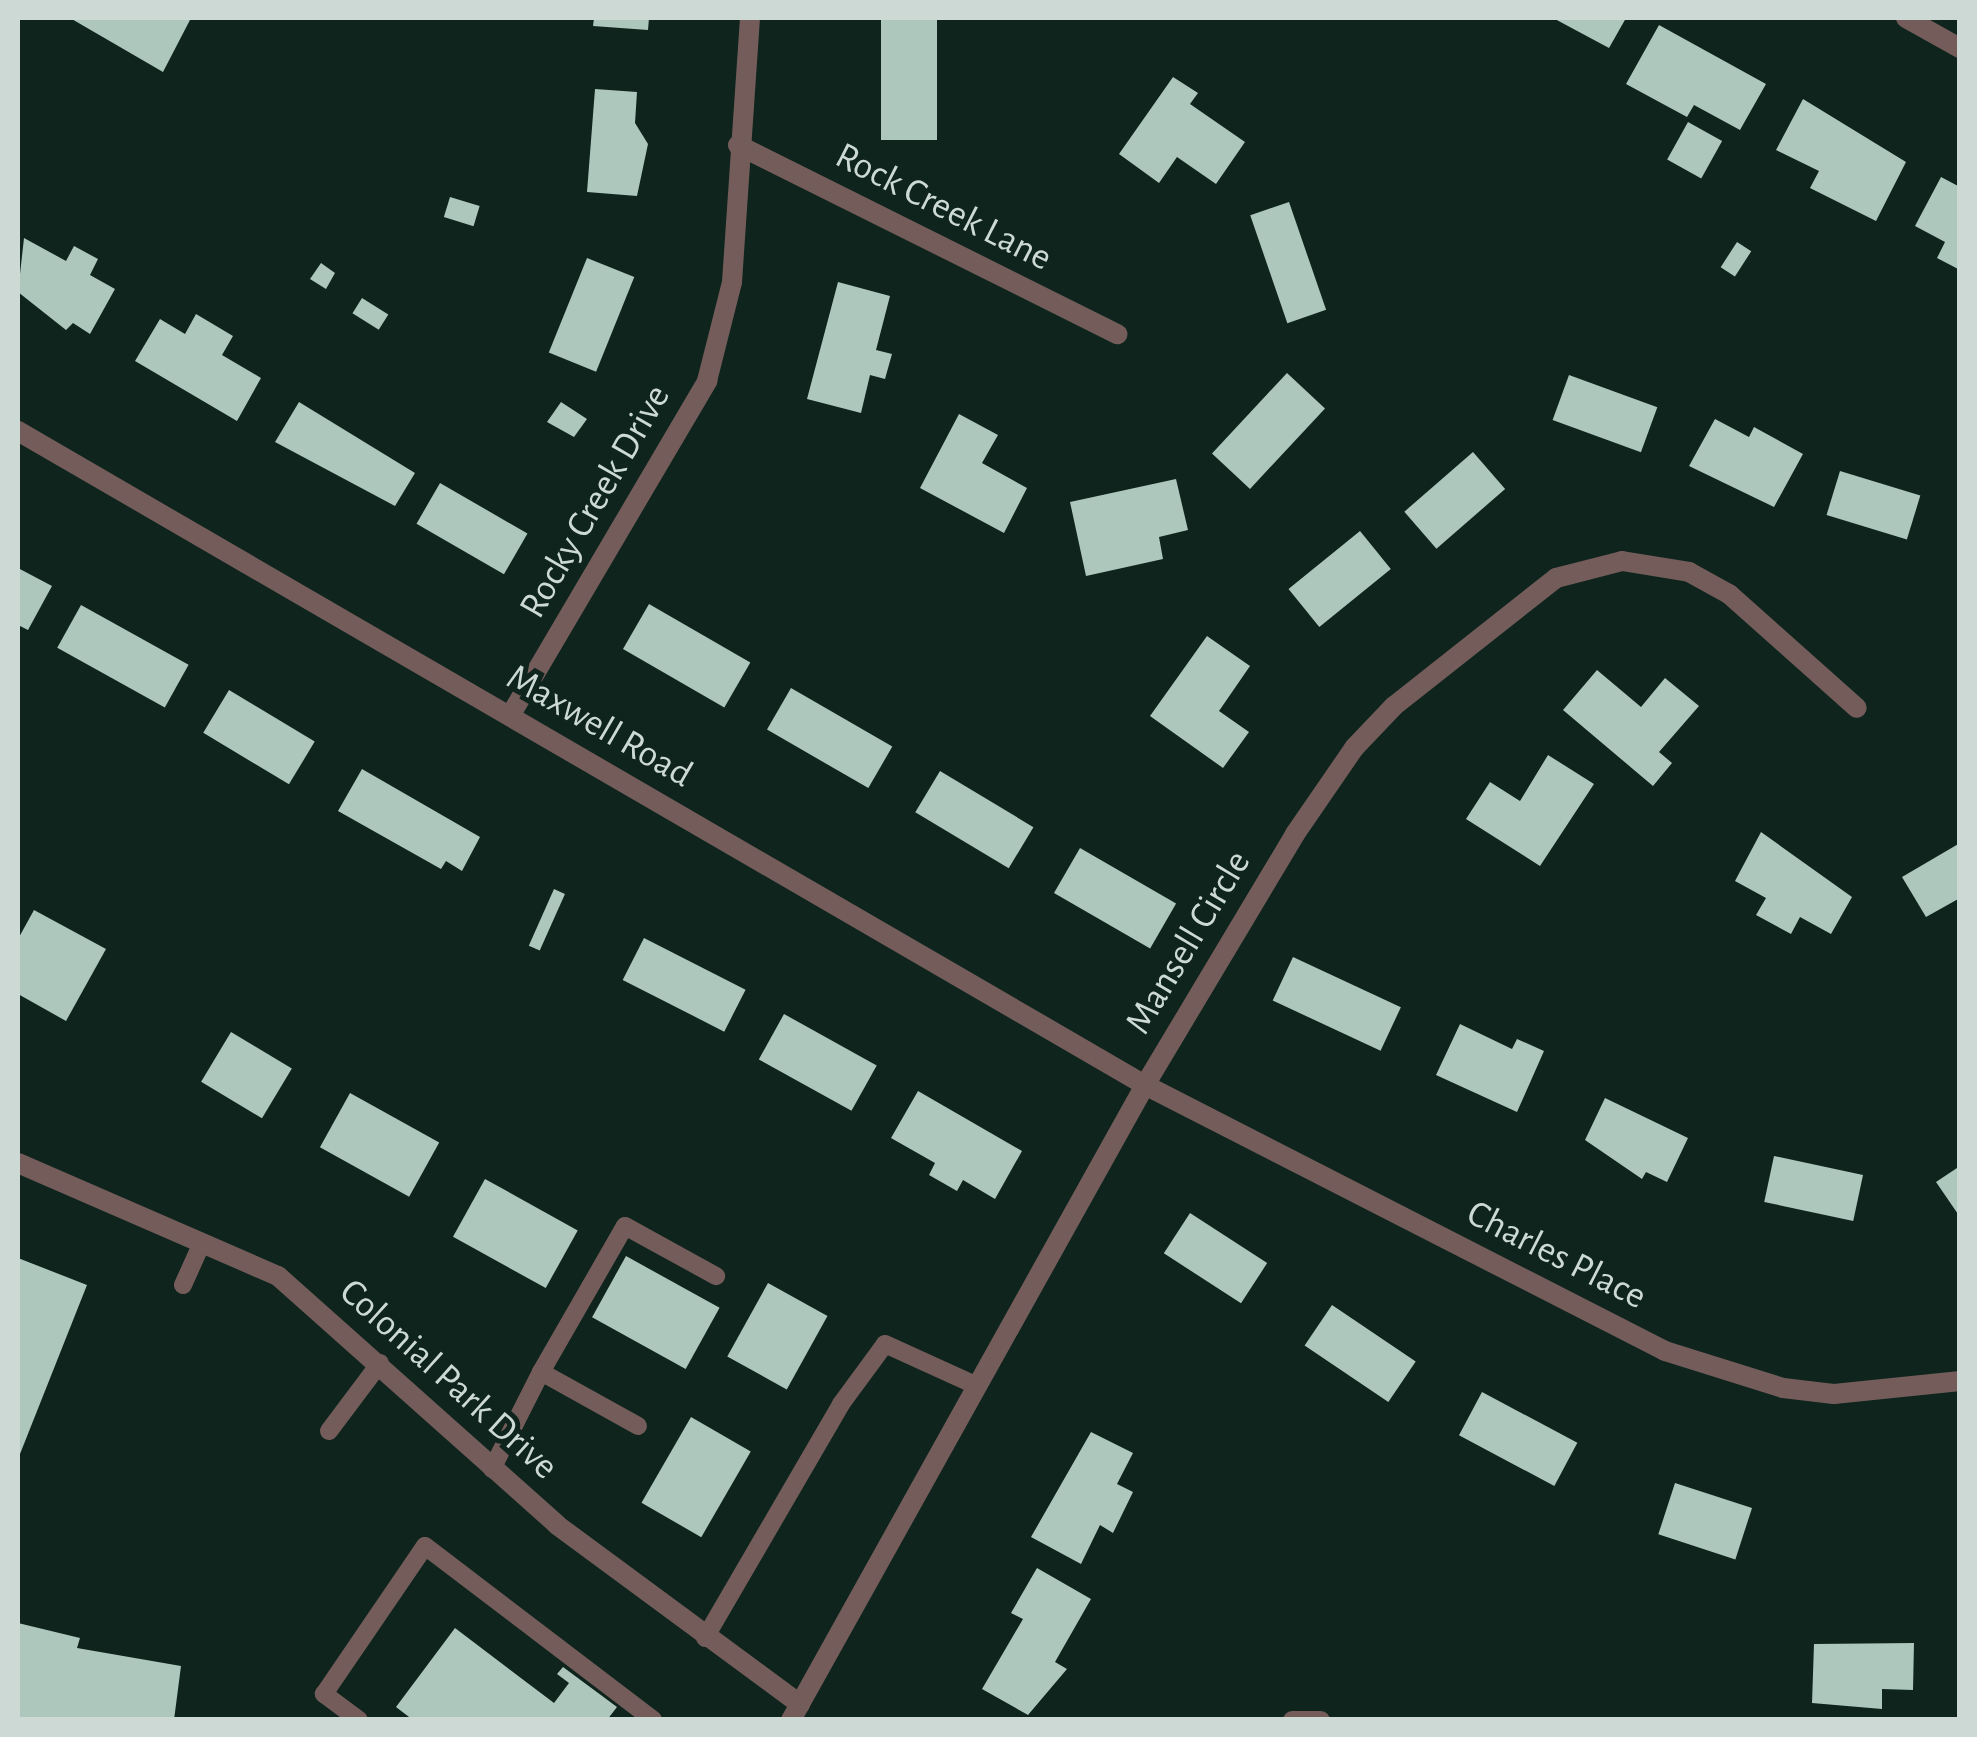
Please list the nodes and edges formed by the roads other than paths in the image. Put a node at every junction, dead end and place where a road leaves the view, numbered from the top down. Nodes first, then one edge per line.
1 (750, 18) edge
2 (1906, 18) edge
3 (1960, 48) edge
4 (738, 145) junction
5 (1116, 334) dead end
6 (18, 431) edge
7 (1857, 708) dead end
8 (510, 716) junction
9 (1145, 1085) junction
10 (18, 1163) edge
11 (201, 1245) junction
12 (716, 1276) dead end
13 (183, 1285) dead end
14 (380, 1363) junction
15 (541, 1372) junction
16 (1960, 1380) edge
17 (975, 1385) junction
18 (638, 1426) dead end
19 (328, 1432) dead end
20 (492, 1468) junction
21 (705, 1638) junction
22 (795, 1712) edge
23 (359, 1720) edge
24 (653, 1720) edge
25 (1292, 1720) edge
26 (1321, 1720) edge

1 - 4 street, Rocky Creek Drive
2 - 3 street
4 - 5 street, Rock Creek Lane
4 - 8 street, Rocky Creek Drive
6 - 8 street, Maxwell Road
7 - 9 street, Mansell Circle
8 - 9 street, Maxwell Road
9 - 16 street, Charles Place
9 - 17 street, Mansell Circle
10 - 11 street, Colonial Park Drive
11 - 13 lane
11 - 14 street, Colonial Park Drive
12 - 15 lane
14 - 19 lane
14 - 20 street, Colonial Park Drive
15 - 18 lane
15 - 20 lane
17 - 21 lane
17 - 22 street, Mansell Circle
20 - 21 street, Colonial Park Drive
21 - 22 street, Colonial Park Drive
23 - 24 lane
25 - 26 lane

